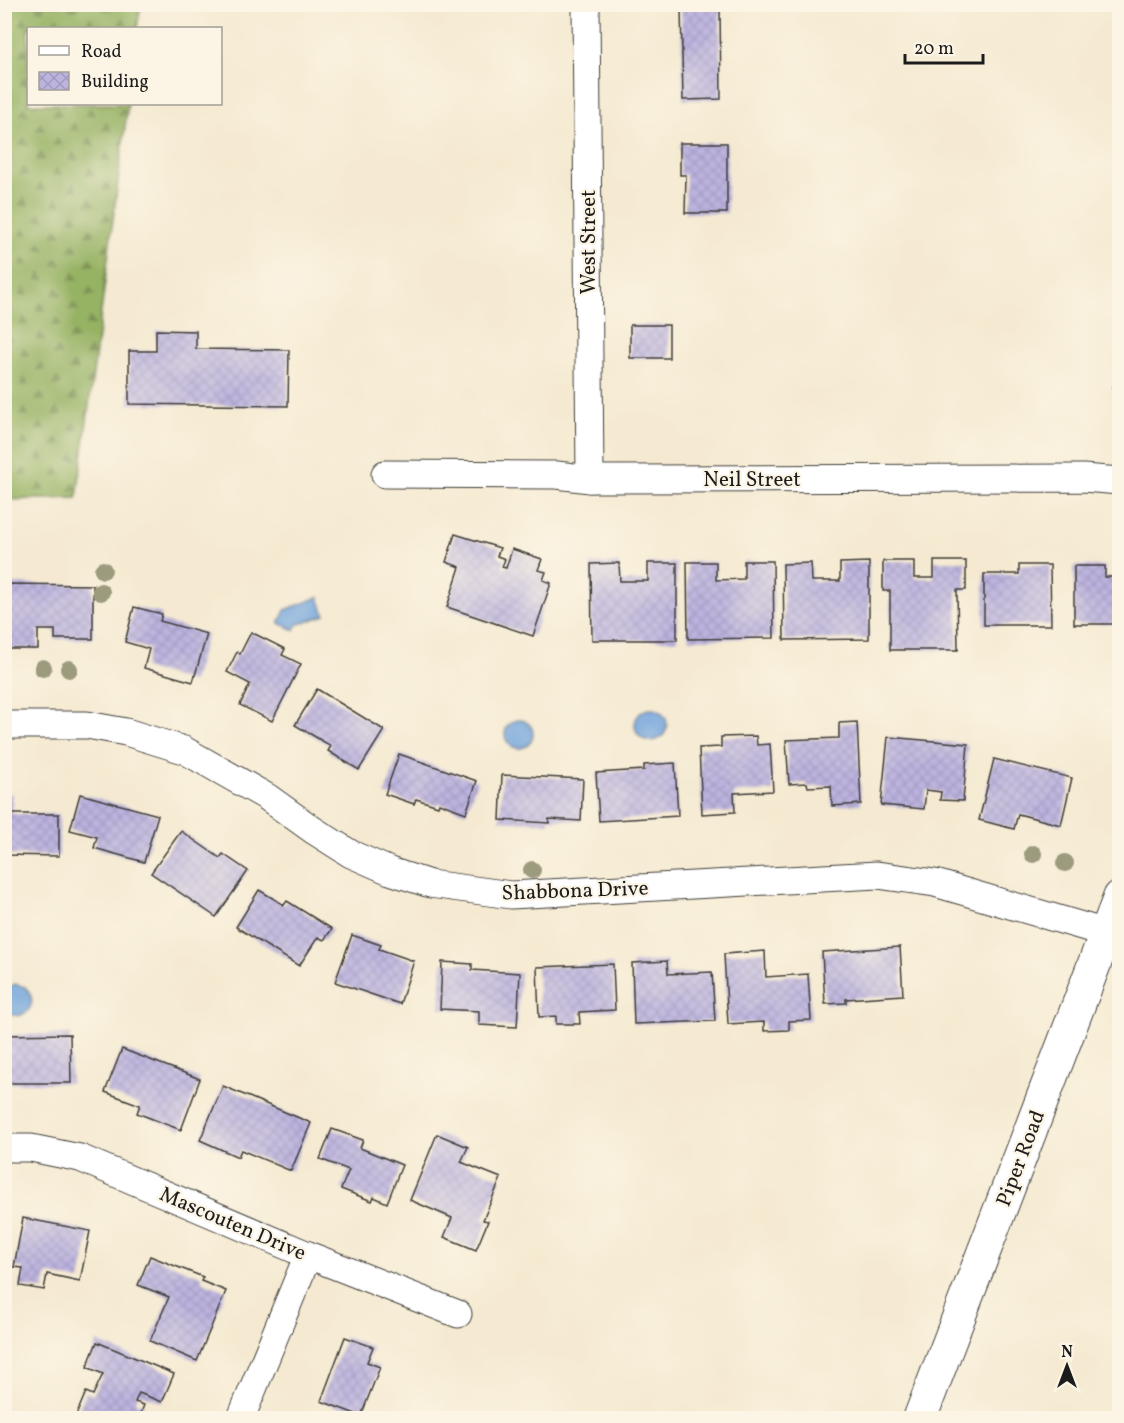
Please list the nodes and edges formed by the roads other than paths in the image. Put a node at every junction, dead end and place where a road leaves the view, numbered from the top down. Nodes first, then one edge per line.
1 (586, 4) edge
2 (385, 474) dead end
3 (590, 479) junction
4 (1119, 481) edge
5 (4, 725) edge
6 (1119, 897) edge
7 (1106, 933) junction
8 (4, 1148) edge
9 (308, 1255) junction
10 (458, 1314) dead end
11 (241, 1419) edge
12 (920, 1419) edge

1 - 3 street, West Street
2 - 3 street, Neil Street
3 - 4 street, Neil Street
5 - 7 street, Shabbona Drive
6 - 7 street, Piper Road
7 - 12 street, Piper Road
8 - 9 street, Mascouten Drive
9 - 10 street, Mascouten Drive
9 - 11 street

